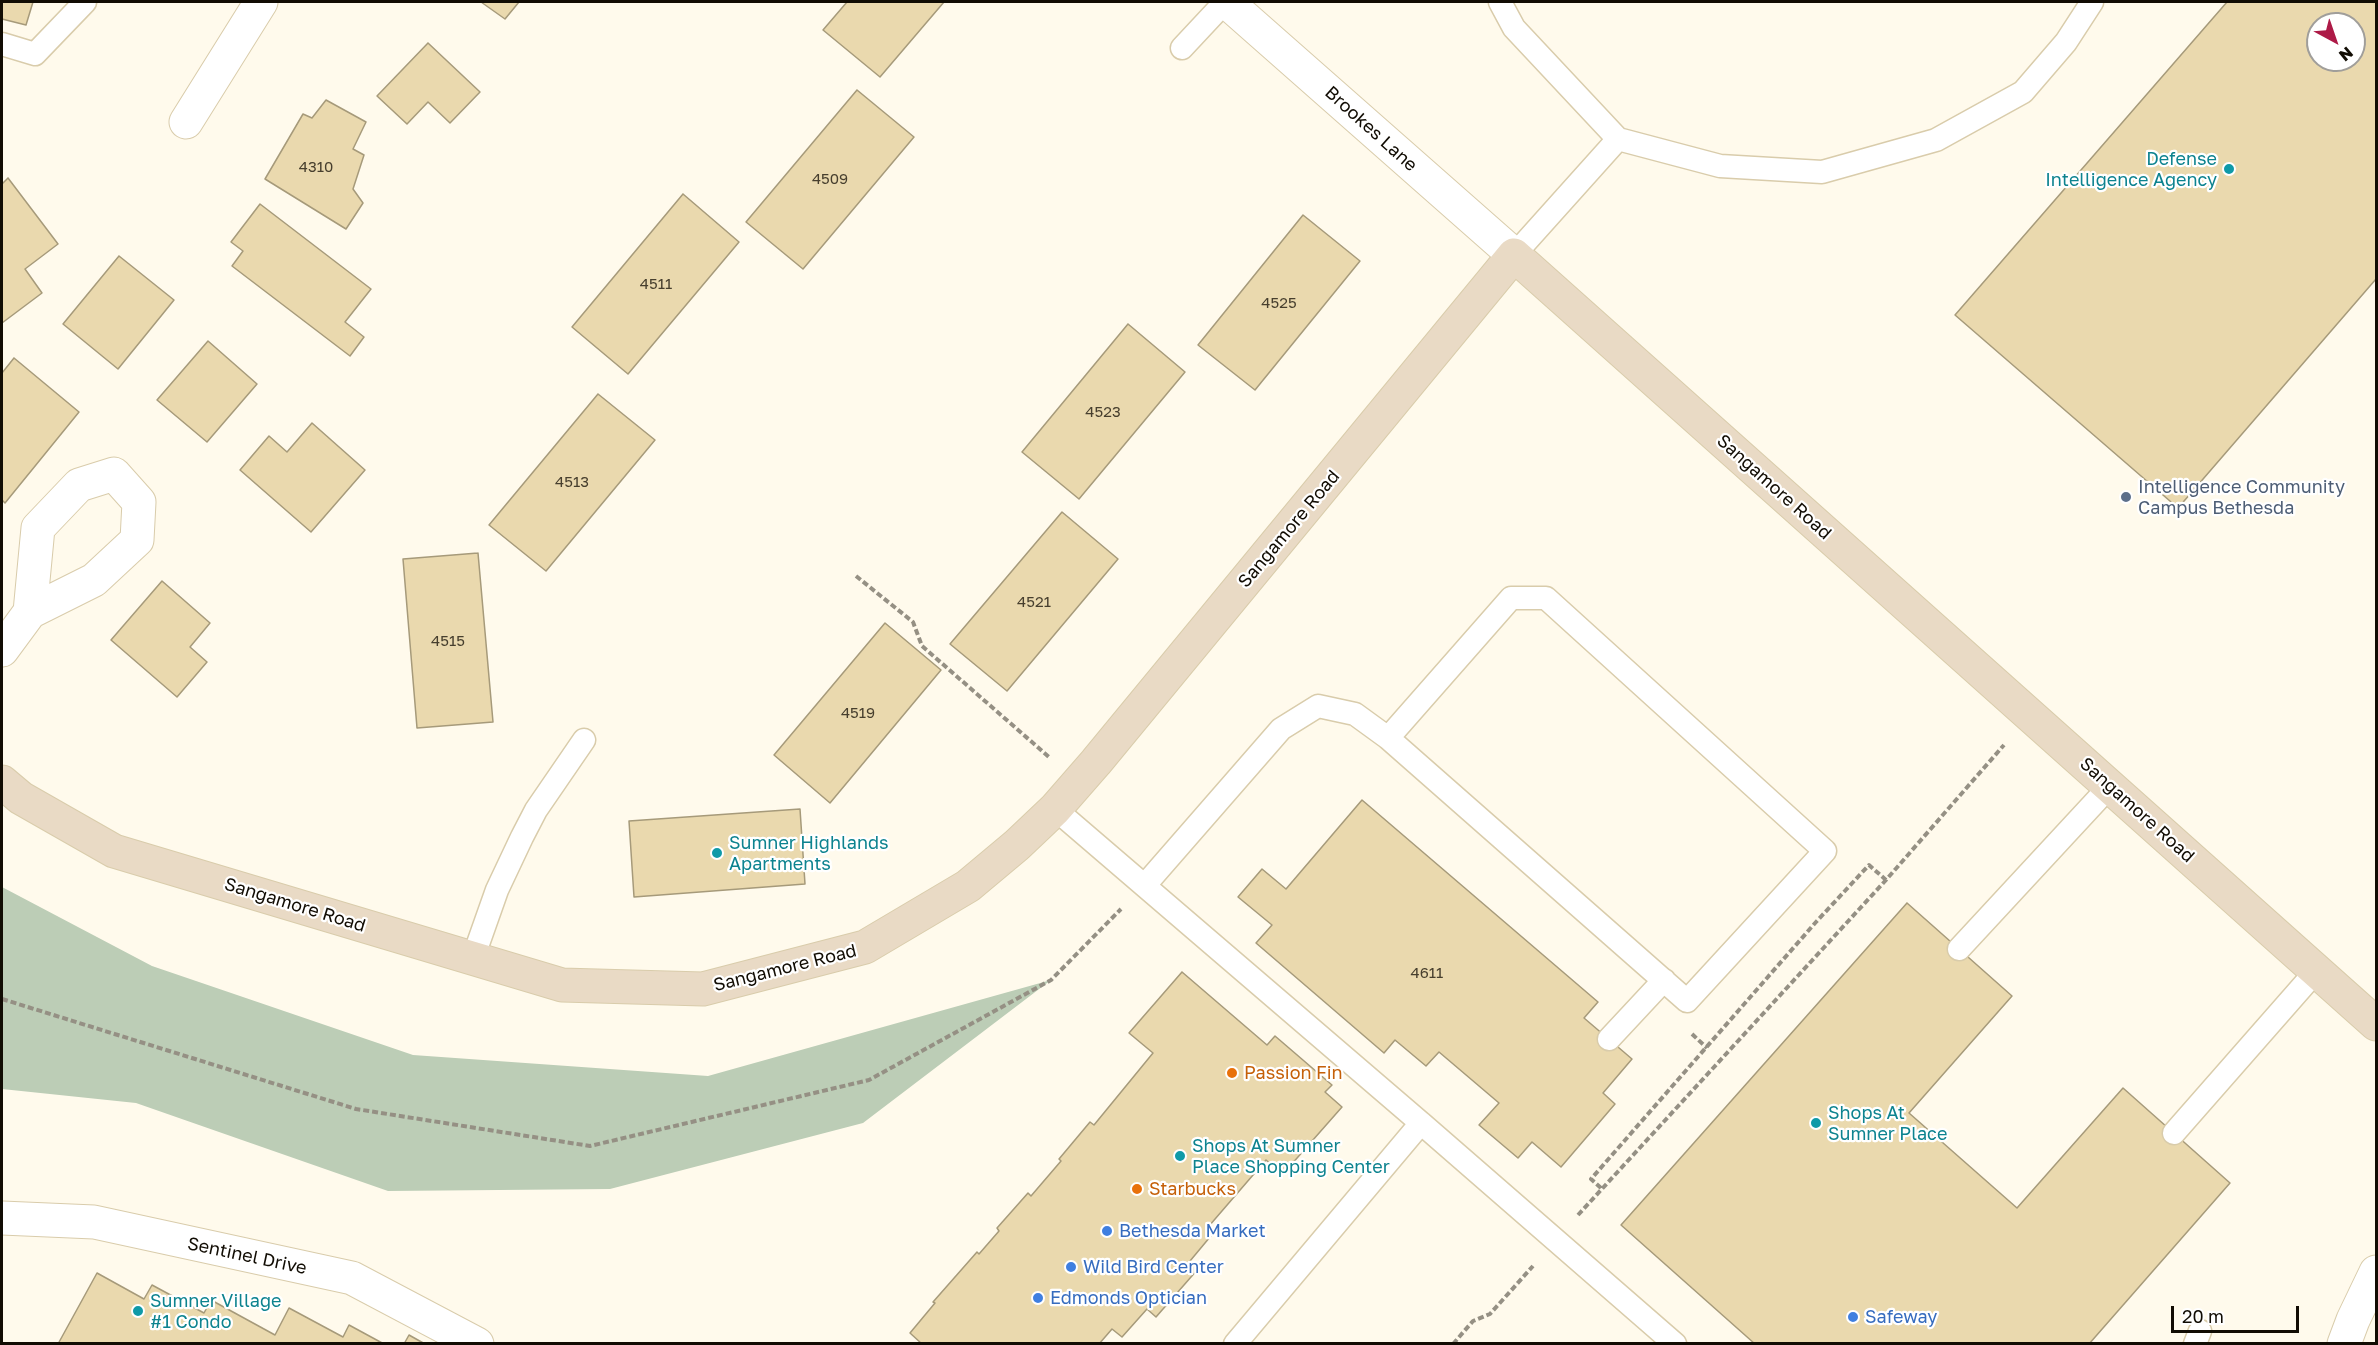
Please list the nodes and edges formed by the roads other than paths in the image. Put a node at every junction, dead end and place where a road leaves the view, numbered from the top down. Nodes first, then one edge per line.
1 (85, 2) edge
2 (261, 2) edge
3 (1226, 2) edge
4 (1500, 2) edge
5 (2092, 2) edge
6 (2, 44) edge
7 (1182, 48) dead end
8 (186, 122) dead end
9 (1618, 139) junction
10 (1514, 255) junction
11 (30, 612) dead end
12 (2, 650) edge
13 (1388, 738) junction
14 (584, 740) dead end
15 (2, 782) edge
16 (2110, 786) junction
17 (1054, 809) junction
18 (1145, 885) junction
19 (1959, 949) dead end
20 (473, 958) junction
21 (2317, 970) junction
22 (1664, 981) junction
23 (2376, 1024) edge
24 (1609, 1039) dead end
25 (1421, 1123) junction
26 (2174, 1133) dead end
27 (2, 1218) edge
28 (2376, 1272) edge
29 (477, 1344) edge
30 (1235, 1344) edge
31 (1675, 1344) edge
32 (2344, 1344) edge

1 - 6 lane
2 - 8 street
3 - 7 lane
3 - 10 street, Brookes Lane
4 - 9 lane
5 - 9 lane
9 - 10 lane
10 - 16 street, Sangamore Road
10 - 17 street, Sangamore Road
11 - 12 street
13 - 18 lane
13 - 22 lane
13 - 22 lane
14 - 20 lane
15 - 20 street, Sangamore Road
16 - 19 lane
16 - 21 street, Sangamore Road
17 - 18 lane
17 - 20 street, Sangamore Road
18 - 25 lane
21 - 23 street, Sangamore Road
21 - 26 lane
22 - 24 lane
25 - 30 lane
25 - 31 lane
27 - 29 street, Sentinel Drive
28 - 32 street

